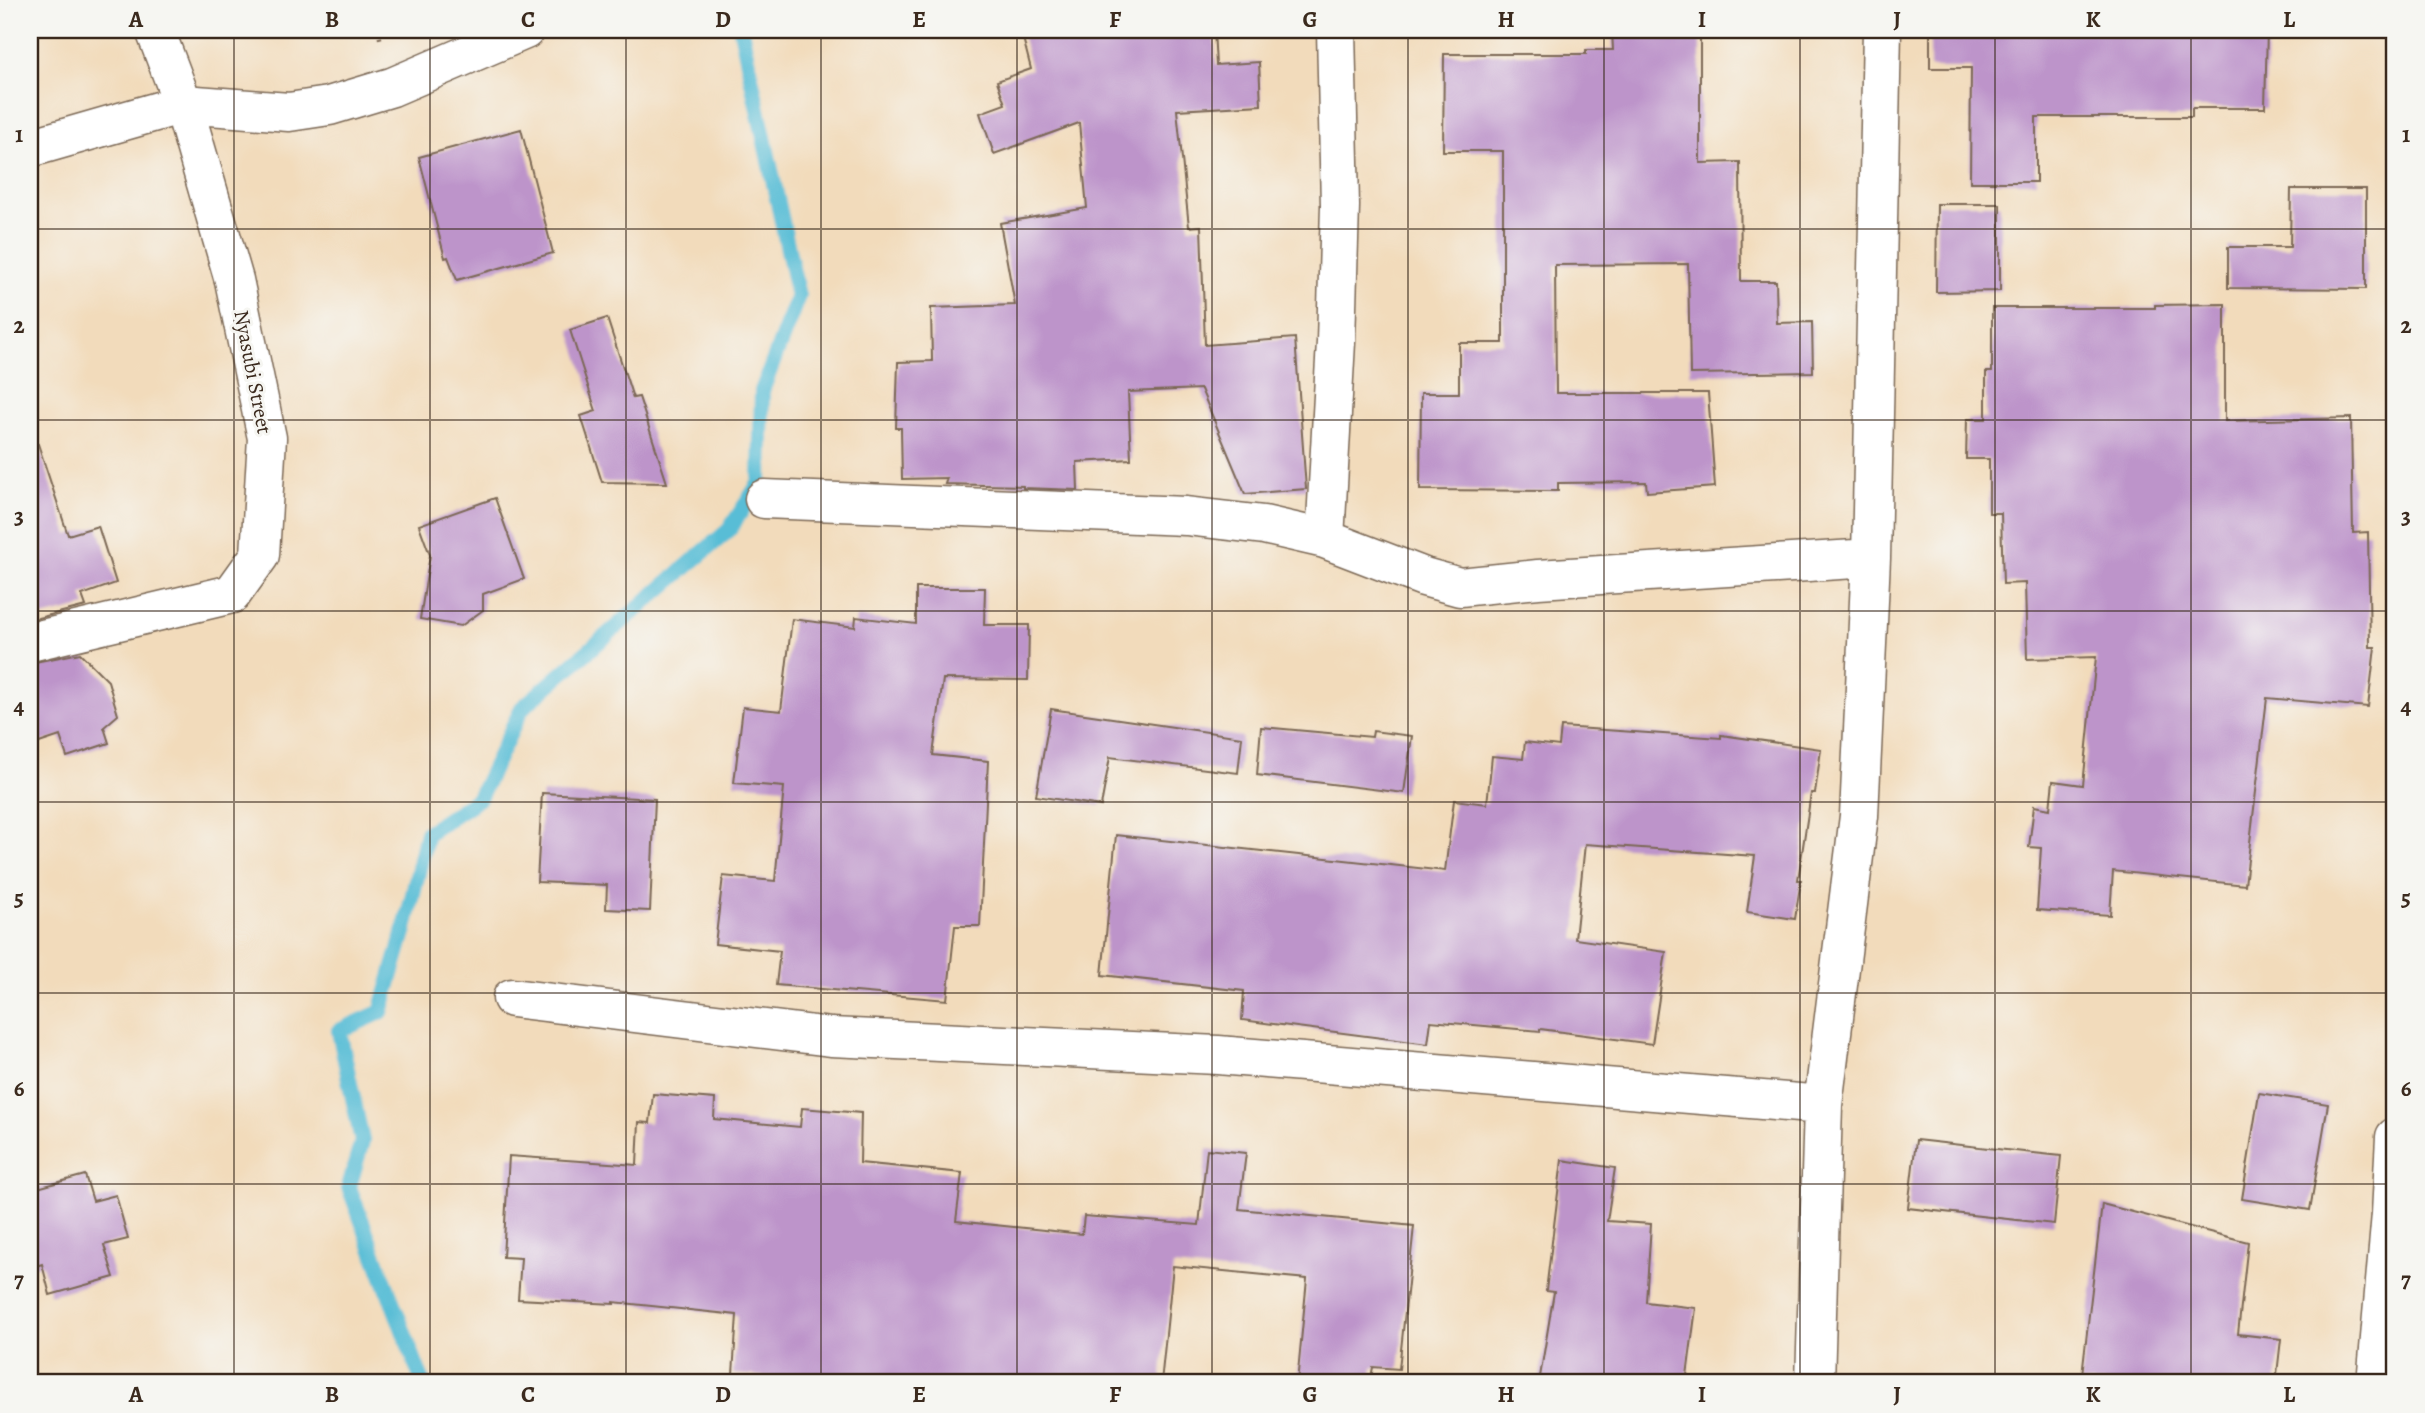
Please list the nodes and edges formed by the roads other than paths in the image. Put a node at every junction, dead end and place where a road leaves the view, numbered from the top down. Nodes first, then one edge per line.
1 (155, 30) edge
2 (524, 30) edge
3 (1336, 30) edge
4 (1882, 30) edge
5 (183, 104) junction
6 (30, 148) edge
7 (764, 499) dead end
8 (1325, 539) junction
9 (1871, 558) junction
10 (30, 642) edge
11 (512, 998) dead end
12 (1823, 1105) junction
13 (2395, 1137) edge
14 (2393, 1213) edge
15 (1815, 1383) edge
16 (2376, 1383) edge

1 - 5 street, Nyasubi Street
2 - 5 street
3 - 8 street
4 - 9 street
5 - 6 street
5 - 10 street, Nyasubi Street
7 - 8 street
8 - 9 street
9 - 12 street
11 - 12 street
12 - 15 street
13 - 14 street
14 - 16 street

